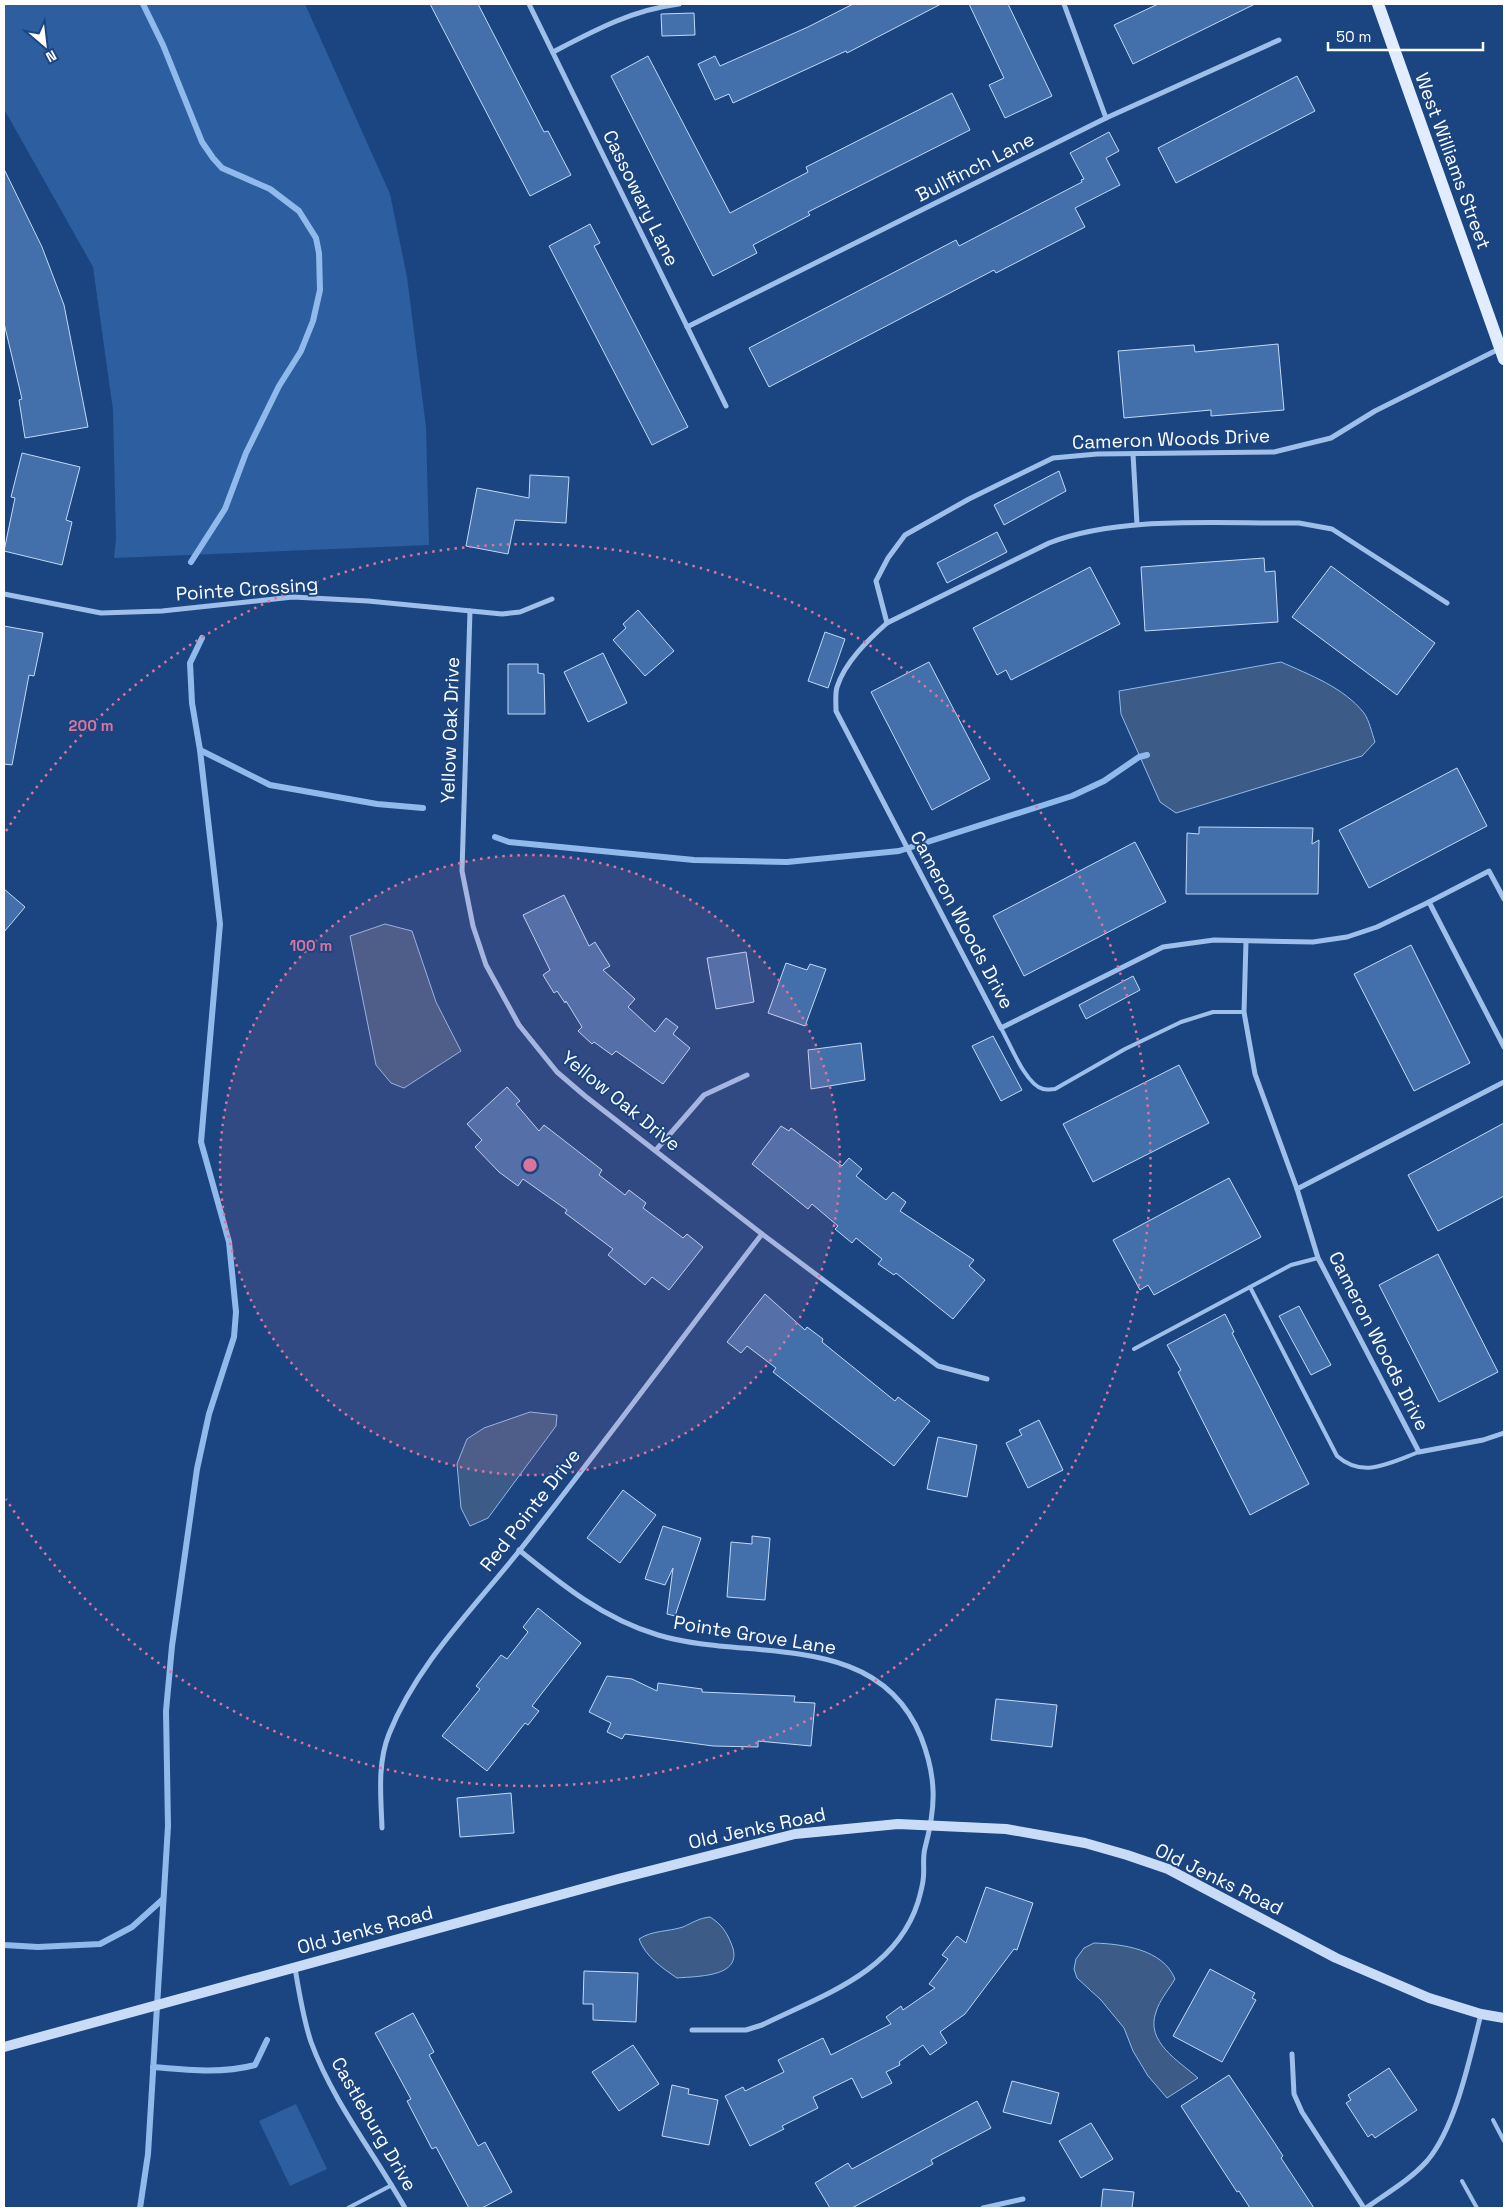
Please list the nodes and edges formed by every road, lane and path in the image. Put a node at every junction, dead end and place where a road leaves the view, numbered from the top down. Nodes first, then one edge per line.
1 (529, 4) edge
2 (679, 4) edge
3 (1064, 4) edge
4 (1378, 4) edge
5 (1279, 40) dead end
6 (553, 52) junction
7 (1106, 118) junction
8 (688, 327) junction
9 (1502, 354) edge
10 (726, 406) dead end
11 (1133, 454) junction
12 (1137, 524) junction
13 (4, 594) edge
14 (552, 599) dead end
15 (1447, 603) dead end
16 (470, 611) junction
17 (887, 623) junction
18 (1504, 899) edge
19 (1429, 902) junction
20 (1246, 941) junction
21 (1244, 1012) junction
22 (1001, 1028) junction
23 (1504, 1047) edge
24 (748, 1075) dead end
25 (1504, 1082) edge
26 (656, 1150) junction
27 (1297, 1189) junction
28 (762, 1234) junction
29 (1318, 1258) junction
30 (1250, 1287) junction
31 (1134, 1349) dead end
32 (987, 1379) dead end
33 (1504, 1433) edge
34 (1419, 1452) junction
35 (519, 1550) junction
36 (932, 1824) junction
37 (382, 1828) dead end
38 (295, 1967) junction
39 (1481, 2014) junction
40 (1504, 2018) edge
41 (692, 2030) dead end
42 (4, 2047) edge
43 (1292, 2054) dead end
44 (1493, 2120) dead end
45 (1504, 2141) edge
46 (1462, 2181) dead end
47 (392, 2185) junction
48 (1023, 2199) dead end
49 (348, 2208) edge
50 (405, 2208) edge
51 (984, 2208) edge
52 (1365, 2208) edge
53 (1477, 2208) edge

1 - 6 street, Cassowary Lane
2 - 6 street
3 - 7 street
4 - 9 main road, West Williams Street
5 - 7 street, Bullfinch Lane
6 - 8 street, Cassowary Lane
7 - 8 street, Bullfinch Lane
8 - 10 street, Cassowary Lane
9 - 11 street, Cameron Woods Drive
11 - 12 street
11 - 17 street, Cameron Woods Drive
12 - 15 street, Cameron Woods Drive
12 - 17 street, Cameron Woods Drive
13 - 16 street, Pointe Crossing
14 - 16 street, Pointe Crossing
16 - 26 street, Yellow Oak Drive
17 - 22 street, Cameron Woods Drive
18 - 19 street, Cameron Woods Drive
19 - 20 street, Cameron Woods Drive
19 - 23 street
20 - 21 street, Cameron Woods Drive
20 - 22 street, Cameron Woods Drive
21 - 22 lane
21 - 27 street, Cameron Woods Drive
24 - 26 street
25 - 27 street
26 - 28 street, Yellow Oak Drive
27 - 29 street, Cameron Woods Drive
28 - 32 street, Yellow Oak Drive
28 - 35 street, Red Pointe Drive
29 - 30 lane
29 - 34 street, Cameron Woods Drive
30 - 31 lane
30 - 34 lane
33 - 34 street, Cameron Woods Drive
35 - 36 street, Pointe Grove Lane
35 - 37 street, Red Pointe Drive
36 - 38 street, Old Jenks Road
36 - 39 street, Old Jenks Road
36 - 41 street, Pointe Grove Lane
38 - 42 street, Old Jenks Road
38 - 47 street, Castleburg Drive
39 - 40 street, Old Jenks Road
39 - 52 street
43 - 52 street
44 - 45 lane
46 - 53 lane
47 - 49 lane
47 - 50 street, Castleburg Drive
48 - 51 street

